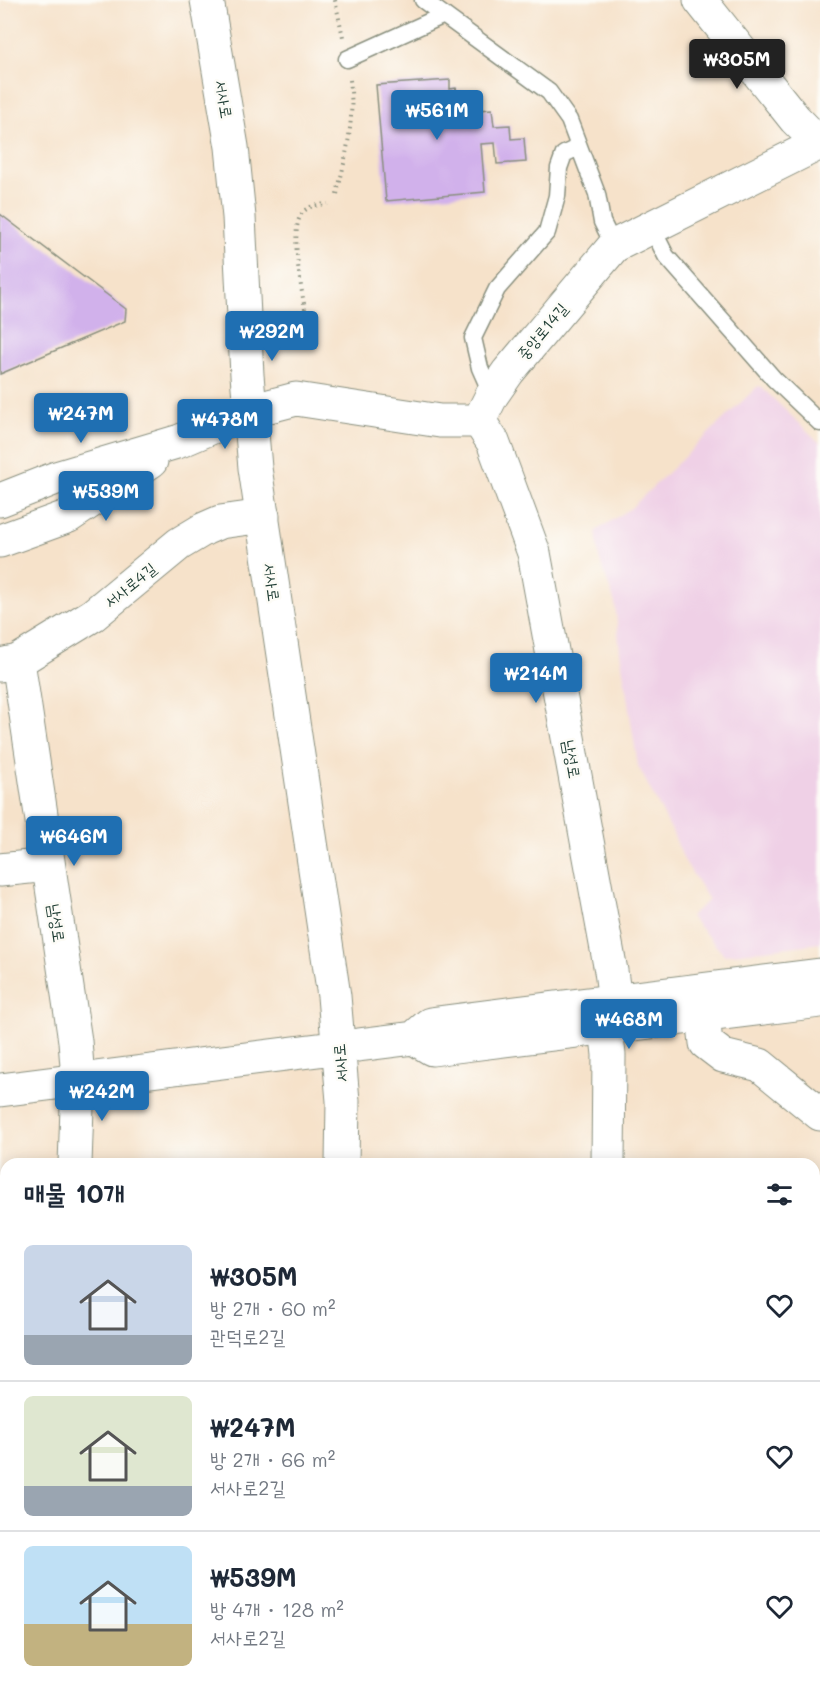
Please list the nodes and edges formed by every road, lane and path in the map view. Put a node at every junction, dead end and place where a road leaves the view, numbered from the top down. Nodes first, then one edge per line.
1 (207, 0) edge
2 (335, 0) edge
3 (423, 0) edge
4 (700, 0) edge
5 (444, 15) junction
6 (347, 59) junction
7 (820, 143) edge
8 (579, 147) junction
9 (337, 194) dead end
10 (328, 204) dead end
11 (651, 226) junction
12 (614, 246) junction
13 (309, 333) dead end
14 (485, 408) junction
15 (250, 411) junction
16 (820, 423) edge
17 (180, 441) junction
18 (0, 500) edge
19 (263, 516) junction
20 (0, 541) edge
21 (9, 663) edge
22 (48, 866) junction
23 (0, 870) edge
24 (820, 975) edge
25 (820, 1001) edge
26 (610, 1014) junction
27 (703, 1016) junction
28 (339, 1048) junction
29 (78, 1079) junction
30 (0, 1090) edge
31 (820, 1114) edge
32 (75, 1158) edge
33 (342, 1158) edge
34 (608, 1158) edge

1 - 15 street, 서사로
2 - 6 path
3 - 5 lane
4 - 7 street
5 - 6 lane
5 - 8 lane
6 - 9 path
7 - 11 street, 중앙로14길
8 - 12 lane
8 - 14 lane
10 - 13 path
11 - 12 street, 중앙로14길
11 - 16 lane
12 - 14 street, 중앙로14길
14 - 15 street
14 - 26 street, 남성로
15 - 17 street
15 - 19 street, 서사로
17 - 18 street
17 - 20 street
19 - 21 street, 서사로4길
19 - 28 street, 서사로
21 - 22 street, 남성로
22 - 23 street
22 - 29 street, 남성로
24 - 26 street
25 - 27 street
26 - 27 street
26 - 28 street
26 - 34 street, 남성로
27 - 31 street
28 - 29 street
28 - 33 street, 서사로
29 - 30 street
29 - 32 street, 남성로

